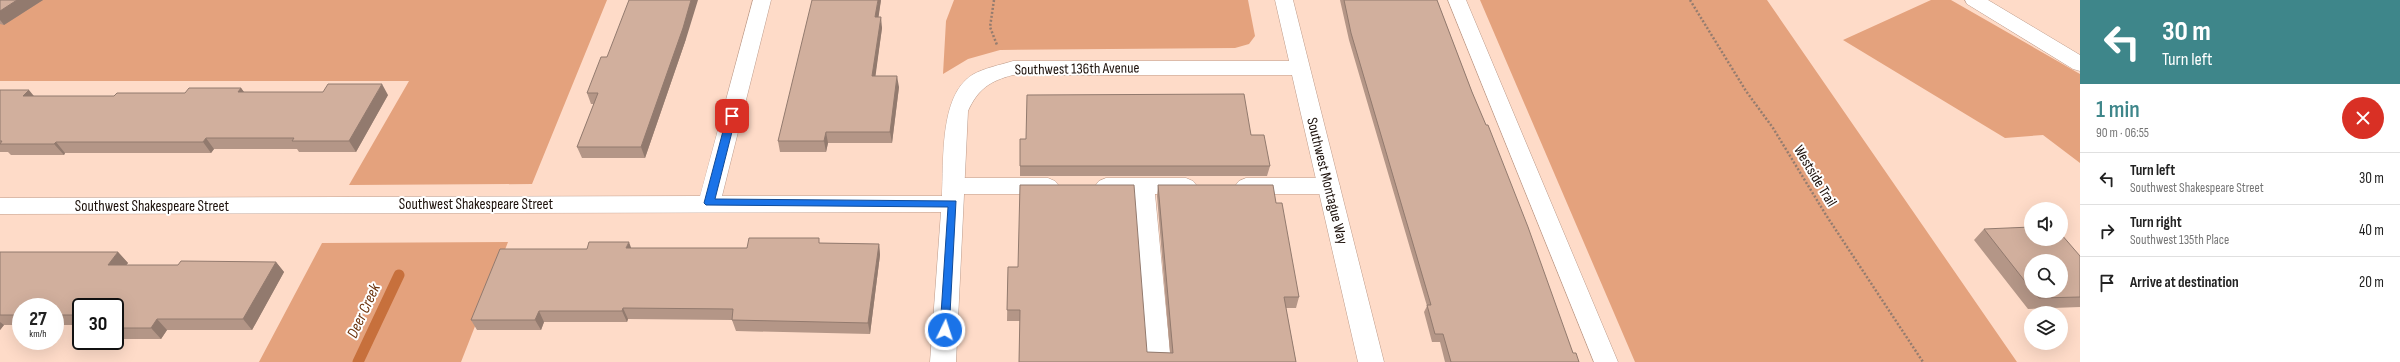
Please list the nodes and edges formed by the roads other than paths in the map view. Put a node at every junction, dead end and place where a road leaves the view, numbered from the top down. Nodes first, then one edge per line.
1 (762, 0) edge
2 (1284, 0) edge
3 (1457, 0) edge
4 (1974, 0) edge
5 (2080, 64) edge
6 (1300, 68) junction
7 (1065, 186) edge
8 (1089, 186) edge
9 (1144, 186) junction
10 (1206, 186) edge
11 (1229, 186) edge
12 (1329, 186) junction
13 (953, 195) junction
14 (709, 203) junction
15 (0, 206) edge
16 (943, 362) edge
17 (1159, 362) edge
18 (1371, 362) edge
19 (1606, 362) edge

1 - 14 street
2 - 6 street, Southwest Montague Way
3 - 19 lane
4 - 5 street
6 - 12 street, Southwest Montague Way
6 - 13 street, Southwest 136th Avenue
7 - 13 lane
8 - 9 lane
9 - 10 lane
9 - 17 lane
11 - 12 lane
12 - 18 street, Southwest Montague Way
13 - 14 street, Southwest Shakespeare Street
13 - 16 street, Southwest 136th Avenue
14 - 15 street, Southwest Shakespeare Street

